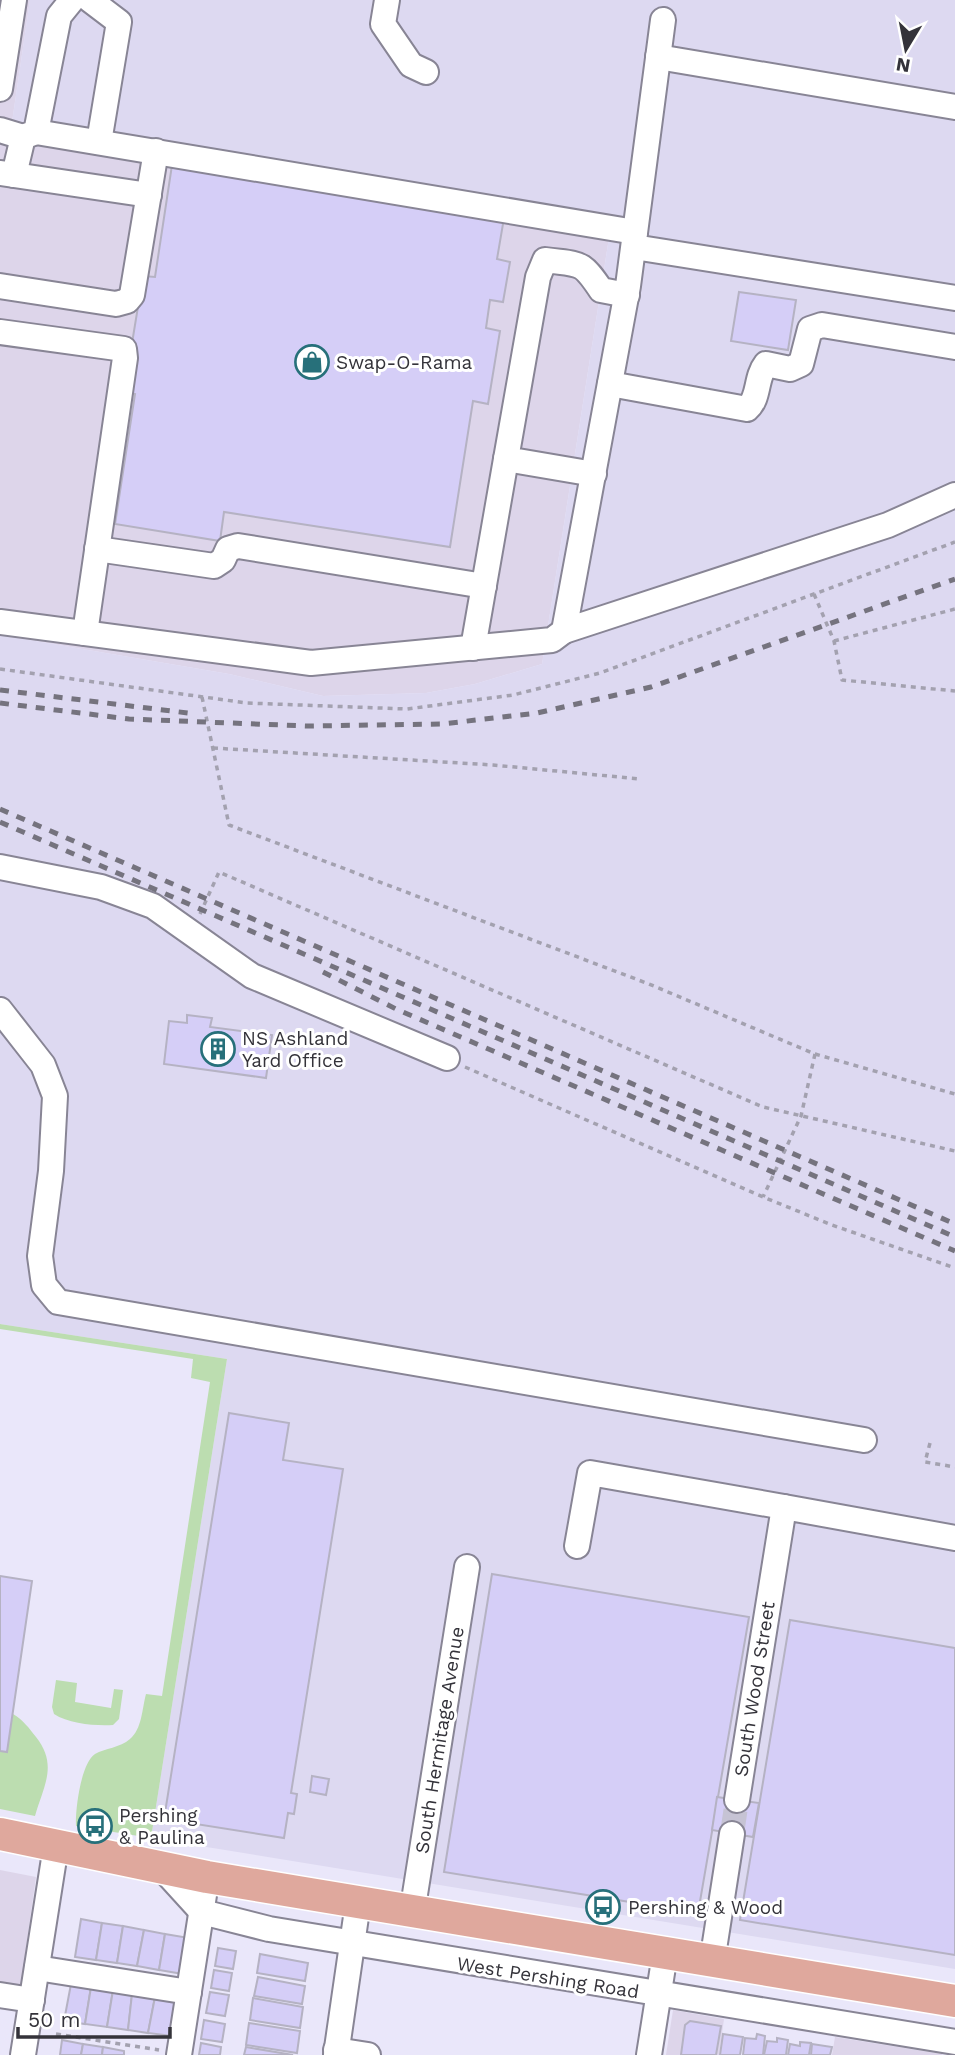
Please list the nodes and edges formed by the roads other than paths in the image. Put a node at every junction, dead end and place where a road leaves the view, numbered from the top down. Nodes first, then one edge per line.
1 (14, 0) edge
2 (72, 0) edge
3 (90, 0) edge
4 (385, 12) edge
5 (663, 20) dead end
6 (658, 57) junction
7 (426, 72) dead end
8 (0, 89) edge
9 (955, 107) edge
10 (20, 133) edge
11 (99, 142) junction
12 (156, 152) junction
13 (7, 174) edge
14 (149, 195) junction
15 (634, 239) junction
16 (0, 286) edge
17 (627, 295) junction
18 (955, 298) edge
19 (0, 332) edge
20 (955, 347) edge
21 (610, 384) junction
22 (506, 459) junction
23 (594, 474) junction
24 (955, 495) edge
25 (97, 549) junction
26 (484, 586) junction
27 (0, 622) edge
28 (564, 631) junction
29 (85, 633) junction
30 (473, 648) junction
31 (0, 867) edge
32 (0, 1010) edge
33 (447, 1058) road end
34 (864, 1440) dead end
35 (784, 1507) junction
36 (955, 1538) edge
37 (577, 1546) dead end
38 (467, 1567) dead end
39 (737, 1800) tunnel mouth
40 (732, 1833) tunnel mouth
41 (0, 1834) edge
42 (57, 1846) junction
43 (161, 1867) junction
44 (207, 1877) junction
45 (358, 1903) junction
46 (202, 1912) junction
47 (412, 1913) junction
48 (353, 1944) junction
49 (665, 1954) junction
50 (712, 1962) junction
51 (37, 1968) junction
52 (189, 1992) junction
53 (0, 1995) edge
54 (659, 1995) junction
55 (32, 2000) junction
56 (955, 2001) edge
57 (955, 2042) edge
58 (336, 2052) edge
59 (172, 2053) edge
60 (23, 2055) edge
61 (368, 2055) edge
62 (649, 2055) edge

1 - 8 street
2 - 10 street
3 - 11 street
4 - 7 street
5 - 6 street
6 - 9 street
6 - 15 street
10 - 11 street
10 - 13 street
11 - 12 street
12 - 14 street
12 - 15 street
13 - 14 street
14 - 16 street
15 - 17 street
15 - 18 street
17 - 21 street
17 - 22 street
19 - 25 street
20 - 21 street
21 - 23 street
22 - 23 street
22 - 26 street
23 - 28 street
24 - 28 street
25 - 26 street
25 - 29 street
26 - 30 street
27 - 29 street
28 - 30 street
29 - 30 street
31 - 33 street
32 - 34 street
35 - 36 street
35 - 37 street
35 - 39 street, South Wood Street
38 - 47 street, South Hermitage Avenue
40 - 50 street
41 - 42 main road
42 - 43 main road
42 - 51 street
43 - 44 main road
43 - 46 street
44 - 45 main road
44 - 46 street
45 - 47 main road
45 - 48 street
46 - 48 street, West Pershing Road
46 - 52 street
47 - 49 main road
48 - 54 street, West Pershing Road
48 - 58 street
49 - 50 main road
49 - 54 street
50 - 56 main road
51 - 52 street
51 - 55 street
52 - 59 street
53 - 55 street
54 - 57 street, West Pershing Road
54 - 62 street
55 - 60 street
58 - 61 street

